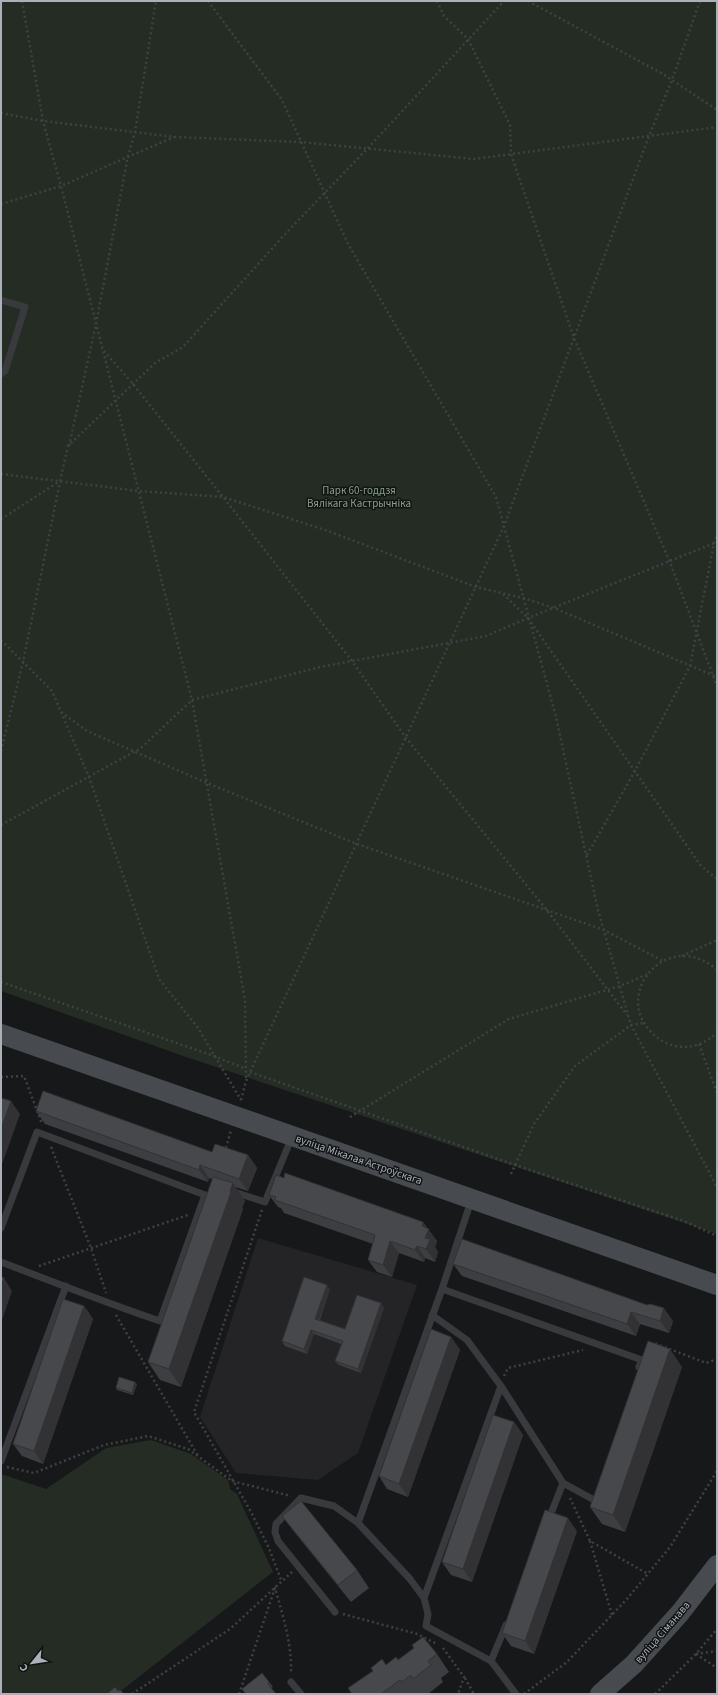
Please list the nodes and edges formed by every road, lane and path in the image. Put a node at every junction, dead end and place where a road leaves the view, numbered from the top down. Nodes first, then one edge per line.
1 (22, 1) edge
2 (156, 1) edge
3 (208, 1) edge
4 (437, 1) edge
5 (504, 1) edge
6 (528, 1) edge
7 (700, 1) edge
8 (468, 39) junction
9 (672, 80) junction
10 (717, 110) edge
11 (1, 113) edge
12 (43, 121) junction
13 (717, 127) edge
14 (135, 132) junction
15 (649, 136) junction
16 (175, 137) junction
17 (302, 142) junction
18 (368, 148) junction
19 (511, 154) junction
20 (128, 156) junction
21 (61, 186) junction
22 (325, 194) junction
23 (1, 204) edge
24 (1, 300) edge
25 (96, 324) junction
26 (574, 338) junction
27 (103, 350) junction
28 (1, 374) edge
29 (133, 384) junction
30 (116, 401) junction
31 (68, 446) junction
32 (1, 474) edge
33 (60, 481) junction
34 (139, 491) junction
35 (223, 497) junction
36 (1, 519) edge
37 (504, 526) junction
38 (717, 535) edge
39 (715, 543) edge
40 (669, 560) junction
41 (476, 587) junction
42 (502, 593) junction
43 (523, 598) junction
44 (554, 608) junction
45 (528, 618) junction
46 (696, 629) junction
47 (1, 640) edge
48 (451, 643) junction
49 (352, 661) junction
50 (23, 662) junction
51 (690, 666) junction
52 (712, 676) junction
53 (717, 677) edge
54 (717, 686) edge
55 (192, 700) junction
56 (61, 712) junction
57 (406, 738) junction
58 (1, 751) edge
59 (134, 751) junction
60 (635, 771) junction
61 (89, 777) junction
62 (207, 783) junction
63 (1, 825) edge
64 (357, 844) junction
65 (586, 855) junction
66 (717, 879) edge
67 (546, 909) junction
68 (604, 930) junction
69 (717, 940) edge
70 (682, 956) junction
71 (663, 961) junction
72 (717, 970) edge
73 (648, 974) junction
74 (1, 982) edge
75 (620, 986) junction
76 (607, 990) junction
77 (628, 1017) junction
78 (644, 1023) junction
79 (630, 1025) junction
80 (717, 1032) edge
81 (1, 1034) edge
82 (699, 1044) junction
83 (214, 1056) junction
84 (246, 1069) junction
85 (250, 1072) junction
86 (1, 1077) edge
87 (246, 1081) junction
88 (717, 1094) edge
89 (361, 1111) junction
90 (350, 1117) dead end
91 (233, 1124) dead end
92 (47, 1136) junction
93 (293, 1136) junction
94 (226, 1148) edge
95 (515, 1165) junction
96 (511, 1174) dead end
97 (717, 1187) edge
98 (221, 1188) edge
99 (472, 1198) junction
100 (265, 1202) junction
101 (200, 1210) junction
102 (1, 1228) edge
103 (717, 1236) edge
104 (91, 1248) junction
105 (1, 1262) edge
106 (26, 1271) junction
107 (717, 1285) edge
108 (66, 1286) junction
109 (442, 1289) junction
110 (110, 1304) junction
111 (432, 1315) junction
112 (602, 1346) junction
113 (717, 1359) edge
114 (642, 1360) junction
115 (637, 1375) edge
116 (501, 1386) junction
117 (198, 1456) junction
118 (1, 1461) edge
119 (1, 1466) edge
120 (717, 1471) edge
121 (232, 1481) junction
122 (563, 1483) junction
123 (601, 1486) edge
124 (301, 1498) junction
125 (358, 1523) junction
126 (545, 1528) edge
127 (590, 1541) junction
128 (717, 1565) edge
129 (299, 1567) junction
130 (648, 1574) junction
131 (282, 1582) junction
132 (276, 1588) junction
133 (424, 1598) junction
134 (335, 1612) joint
135 (612, 1615) junction
136 (509, 1617) edge
137 (717, 1629) edge
138 (717, 1651) edge
139 (696, 1654) junction
140 (492, 1661) junction
141 (717, 1668) edge
142 (464, 1677) junction
143 (291, 1682) joint
144 (132, 1694) edge
145 (239, 1694) edge
146 (301, 1694) edge
147 (458, 1694) edge
148 (474, 1694) edge
149 (516, 1694) edge
150 (524, 1694) edge
151 (600, 1694) edge
152 (654, 1694) edge

1 - 12 path
2 - 14 path
3 - 17 path
4 - 8 path
5 - 8 path
6 - 9 path
7 - 9 path
8 - 18 path
8 - 19 path
9 - 10 path
9 - 15 path
11 - 12 path
12 - 14 path
12 - 21 path
13 - 15 path
14 - 16 path
14 - 20 path
15 - 19 path
15 - 26 path
16 - 17 path
16 - 20 path
17 - 18 path
17 - 22 path
18 - 19 path
18 - 22 path
19 - 26 path
20 - 21 path
20 - 25 path
21 - 23 path
21 - 25 path
22 - 29 path
22 - 37 path
24 - 28 lane
25 - 27 path
25 - 31 path
26 - 37 path
26 - 40 path
27 - 29 path
27 - 30 path
29 - 30 path
29 - 35 path
30 - 31 path
30 - 34 path
31 - 33 path
32 - 33 path
33 - 34 path
33 - 36 path
33 - 50 path
34 - 35 path
34 - 55 path
35 - 41 path
35 - 49 path
37 - 41 path
37 - 43 path
38 - 39 path
39 - 40 path
39 - 46 path
40 - 44 path
40 - 46 path
41 - 42 path
41 - 48 path
42 - 43 path
42 - 45 path
43 - 44 path
43 - 45 path
44 - 45 path
44 - 51 path
45 - 48 path
45 - 60 path
45 - 65 path
46 - 51 path
46 - 52 path
47 - 50 path
48 - 49 path
48 - 57 path
49 - 55 path
49 - 57 path
50 - 56 path
50 - 58 path
51 - 52 path
51 - 60 path
52 - 53 path
52 - 54 path
55 - 59 path
55 - 62 path
56 - 59 path
56 - 61 path
57 - 64 path
57 - 67 path
59 - 61 path
59 - 62 path
60 - 65 path
60 - 66 path
61 - 63 path
61 - 83 path
62 - 64 path
62 - 84 path
64 - 67 path
64 - 85 path
65 - 68 path
67 - 68 path
67 - 76 path
68 - 71 path
68 - 75 path
69 - 70 path
70 - 71 path
70 - 72 path
71 - 73 path
73 - 75 path
73 - 78 path
74 - 83 path
75 - 76 path
75 - 77 path
76 - 77 path
76 - 89 path
77 - 79 path
78 - 79 path
78 - 82 path
79 - 95 path
79 - 97 path
80 - 82 path
81 - 93 main road, вуліца Мікалая Астроўскага
82 - 88 path
83 - 84 path
83 - 87 path
84 - 85 path
84 - 87 path
85 - 87 path
85 - 89 path
86 - 92 path
89 - 90 path
89 - 95 path
91 - 94 path
92 - 101 lane
92 - 102 lane
92 - 104 path
93 - 99 main road, вуліца Мікалая Астроўскага
93 - 100 lane
95 - 96 path
95 - 103 path
98 - 100 lane
99 - 107 main road, вуліца Мікалая Астроўскага
99 - 109 lane
100 - 121 path
101 - 104 path
101 - 110 lane
104 - 106 path
104 - 110 path
105 - 106 lane
106 - 108 lane
108 - 110 lane
108 - 118 lane
109 - 111 lane
109 - 112 lane
110 - 117 path
111 - 116 lane
111 - 125 lane
112 - 114 lane
112 - 116 path
113 - 114 path
114 - 115 lane
116 - 122 lane
116 - 133 lane
117 - 119 path
117 - 121 path
120 - 130 path
121 - 124 path
121 - 131 path
122 - 123 lane
122 - 126 lane
122 - 127 path
124 - 125 lane
124 - 129 lane
125 - 133 lane
127 - 130 path
127 - 135 path
128 - 151 main road, вуліца Сіманава
129 - 131 path
129 - 134 lane
130 - 135 path
131 - 132 path
132 - 143 path
132 - 144 path
132 - 145 path
133 - 140 lane
134 - 142 path
135 - 150 path
136 - 140 lane
137 - 139 path
138 - 139 path
139 - 141 path
139 - 152 path
140 - 149 lane
142 - 147 path
142 - 148 path
143 - 146 lane

